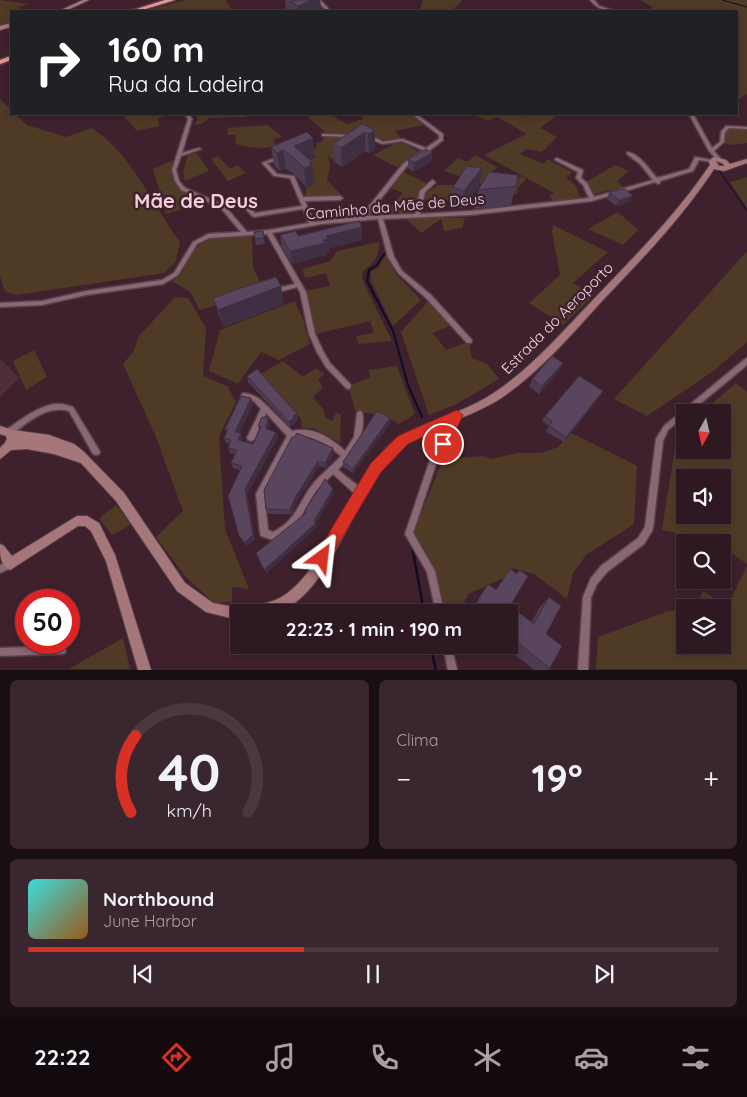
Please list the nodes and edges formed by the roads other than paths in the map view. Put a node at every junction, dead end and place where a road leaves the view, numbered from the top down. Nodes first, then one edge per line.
1 (87, 0) edge
2 (163, 0) edge
3 (172, 0) edge
4 (318, 0) edge
5 (592, 0) edge
6 (63, 10) edge
7 (129, 10) edge
8 (137, 10) edge
9 (326, 10) edge
10 (608, 10) edge
11 (188, 115) edge
12 (415, 115) edge
13 (691, 115) edge
14 (747, 128) edge
15 (324, 135) dead end
16 (200, 149) dead end
17 (428, 150) junction
18 (711, 151) junction
19 (629, 153) dead end
20 (179, 155) junction
21 (278, 158) edge
22 (557, 159) dead end
23 (744, 162) edge
24 (720, 164) junction
25 (432, 182) dead end
26 (658, 182) junction
27 (340, 198) dead end
28 (302, 199) junction
29 (592, 199) junction
30 (241, 200) dead end
31 (305, 207) junction
32 (417, 215) junction
33 (363, 218) junction
34 (380, 218) junction
35 (312, 224) junction
36 (269, 232) junction
37 (246, 234) junction
38 (298, 285) junction
39 (264, 295) edge
40 (0, 305) edge
41 (469, 341) dead end
42 (747, 361) edge
43 (348, 386) dead end
44 (244, 396) edge
45 (265, 407) junction
46 (360, 414) dead end
47 (457, 415) junction
48 (6, 432) edge
49 (292, 436) junction
50 (251, 438) dead end
51 (9, 446) junction
52 (96, 452) dead end
53 (0, 454) edge
54 (345, 455) junction
55 (87, 462) junction
56 (334, 471) junction
57 (359, 492) junction
58 (0, 550) edge
59 (5, 566) edge
60 (280, 604) edge
61 (438, 604) edge
62 (230, 612) edge
63 (0, 652) edge
64 (15, 652) edge
65 (448, 654) edge
66 (145, 670) edge
67 (452, 670) edge
68 (583, 670) edge

1 - 6 main road
2 - 7 highway
3 - 8 highway
4 - 9 street
5 - 10 street
11 - 20 street
12 - 17 street
13 - 18 street
14 - 18 street
15 - 17 street
16 - 20 street
17 - 33 street
18 - 24 street
19 - 26 street
20 - 37 street
21 - 28 street
22 - 29 street
23 - 24 main road, Estrada do Aeroporto
24 - 26 street, Caminho da Mãe de Deus
24 - 47 main road, Estrada do Aeroporto
25 - 32 street
26 - 29 street, Caminho da Mãe de Deus
27 - 28 street
28 - 31 street
29 - 32 street, Caminho da Mãe de Deus
30 - 31 street
31 - 35 street
32 - 34 street, Caminho da Mãe de Deus
33 - 34 street, Caminho da Mãe de Deus
33 - 35 street, Caminho da Mãe de Deus
34 - 41 street
35 - 36 street, Caminho da Mãe de Deus
36 - 37 street, Caminho da Mãe de Deus
36 - 38 street
37 - 40 street, Caminho da Mãe de Deus
38 - 39 street
38 - 43 street
42 - 68 street
44 - 45 street
45 - 49 street
45 - 50 street
46 - 54 street
47 - 57 main road, Estrada do Aeroporto
47 - 61 street
48 - 51 main road
48 - 52 street
48 - 55 main road
49 - 54 street
49 - 56 street
51 - 53 main road
51 - 55 main road
54 - 56 street
55 - 62 main road
56 - 57 street
57 - 60 main road, Estrada do Aeroporto
58 - 59 main road
59 - 66 main road
63 - 64 street
65 - 67 street

